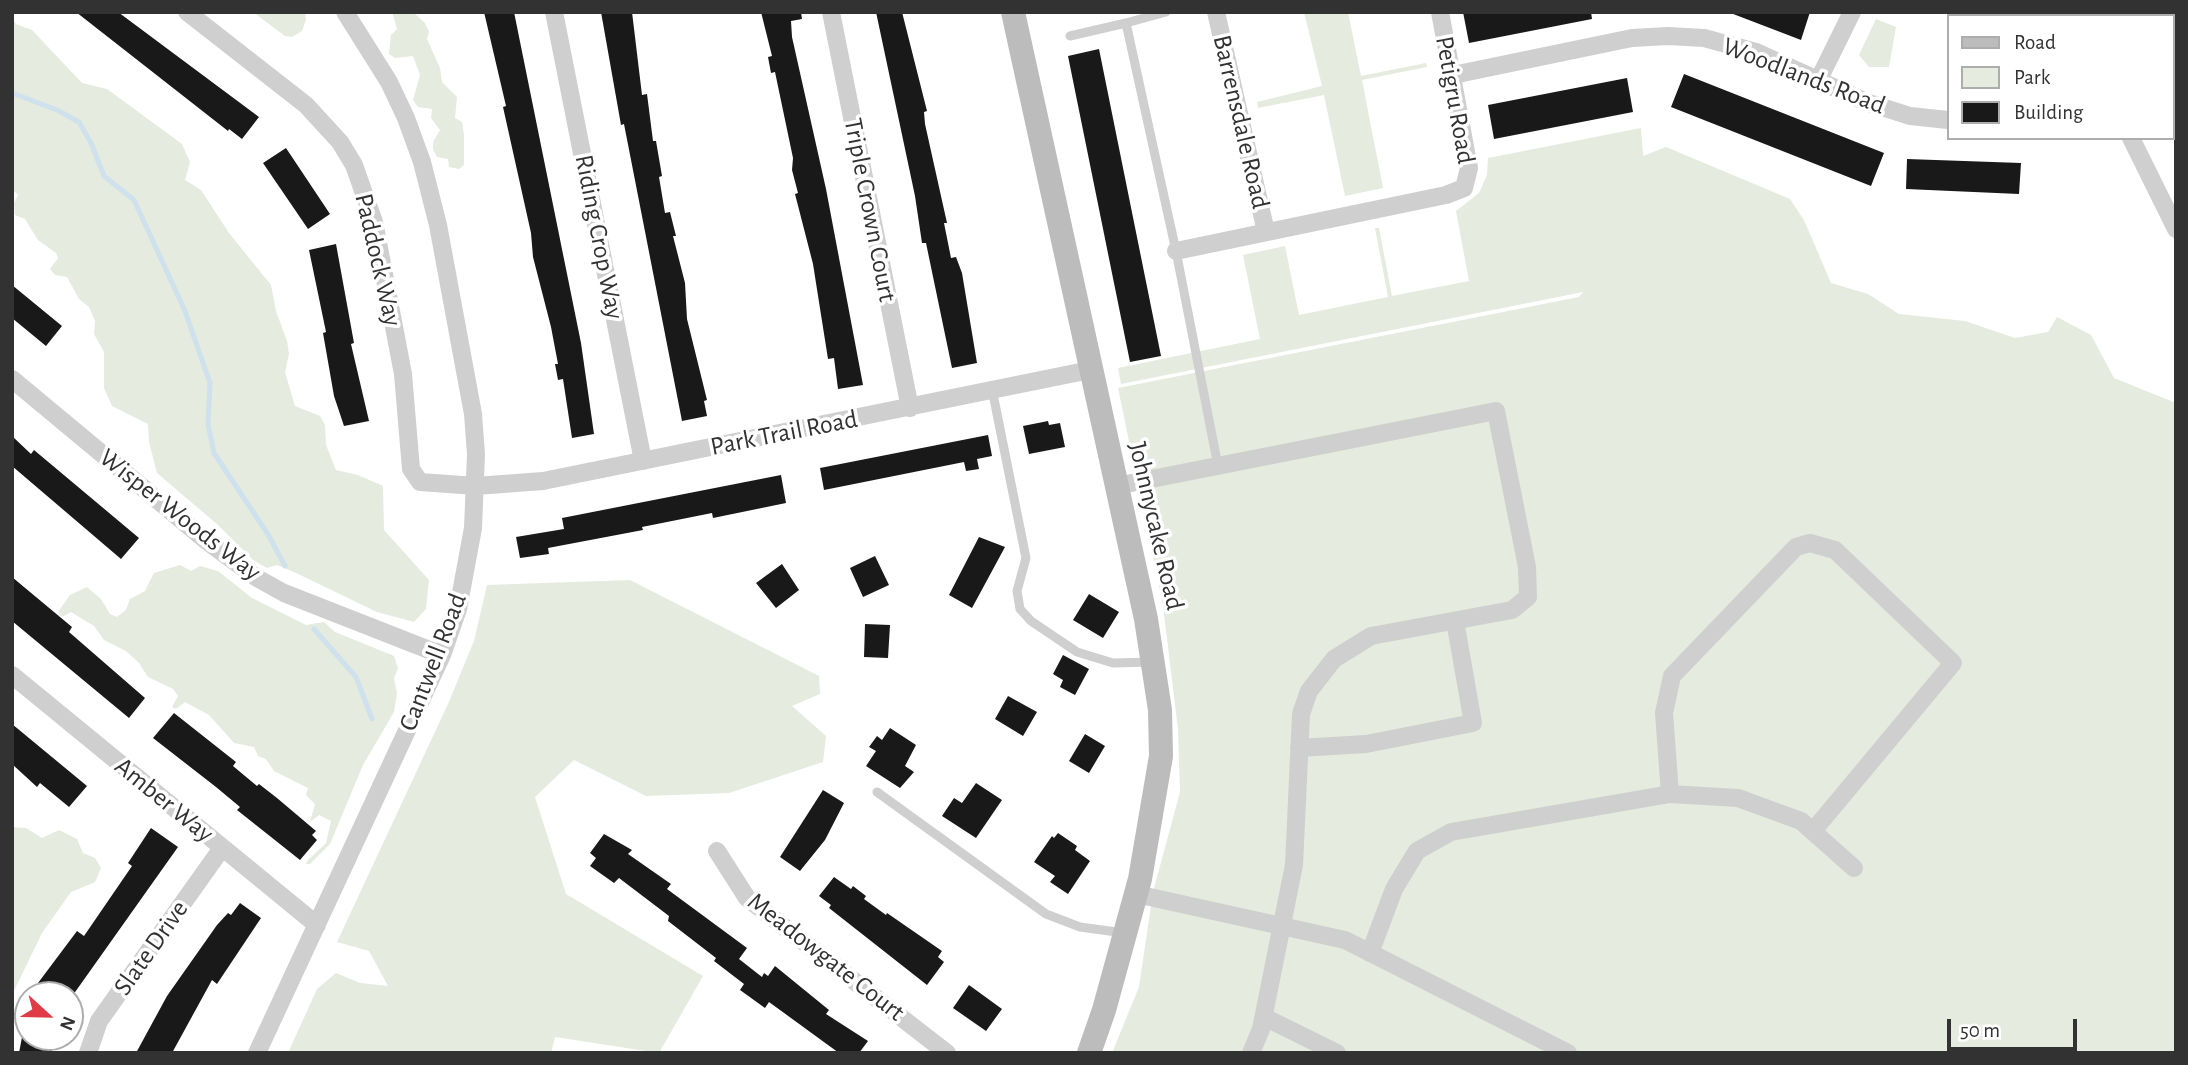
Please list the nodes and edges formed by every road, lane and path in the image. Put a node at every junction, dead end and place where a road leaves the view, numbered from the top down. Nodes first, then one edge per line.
1 (187, 12) edge
2 (345, 12) edge
3 (554, 12) edge
4 (831, 12) edge
5 (1013, 12) edge
6 (1166, 12) edge
7 (1216, 12) edge
8 (1440, 12) edge
9 (1852, 12) edge
10 (1125, 23) junction
11 (1070, 36) dead end
12 (1453, 75) junction
13 (1819, 79) junction
14 (1946, 120) edge
15 (2132, 140) edge
16 (2176, 229) edge
17 (1266, 232) junction
18 (1176, 250) junction
19 (1090, 370) junction
20 (12, 379) edge
21 (992, 389) junction
22 (910, 408) junction
23 (643, 461) junction
24 (1218, 466) junction
25 (476, 486) junction
26 (1116, 486) junction
27 (1455, 621) junction
28 (442, 655) junction
29 (1154, 662) junction
30 (12, 675) edge
31 (1299, 748) junction
32 (877, 792) dead end
33 (1670, 794) junction
34 (1812, 831) junction
35 (222, 848) junction
36 (717, 851) dead end
37 (1854, 868) dead end
38 (1136, 894) junction
39 (317, 925) junction
40 (1280, 925) junction
41 (1126, 934) junction
42 (1370, 953) junction
43 (1264, 1017) junction
44 (88, 1053) edge
45 (257, 1053) edge
46 (947, 1053) edge
47 (1088, 1053) edge
48 (1251, 1053) edge
49 (1337, 1053) edge
50 (1568, 1053) edge

1 - 25 street, Paddock Way
2 - 25 street, Cantwell Road
3 - 23 street, Riding Crop Way
4 - 22 street, Triple Crown Court
5 - 19 street, Johnnycake Road
6 - 10 lane
7 - 17 street, Barrensdale Road
8 - 12 street, Petigru Road
9 - 13 street
10 - 11 lane
10 - 18 lane
12 - 13 street, Woodlands Road
12 - 17 street, Petigru Road
13 - 14 street, Woodlands Road
15 - 16 street
17 - 18 street
18 - 24 lane
19 - 21 street, Park Trail Road
19 - 26 street, Johnnycake Road
20 - 28 street, Wisper Woods Way
21 - 22 street, Park Trail Road
21 - 29 lane
22 - 23 street, Park Trail Road
23 - 25 street, Park Trail Road
24 - 26 street
24 - 27 street
25 - 28 street, Cantwell Road
26 - 29 street, Johnnycake Road
27 - 31 street
27 - 31 street
28 - 39 street, Cantwell Road
29 - 38 street, Johnnycake Road
30 - 35 street, Amber Way
31 - 40 street
32 - 41 lane
33 - 34 street
33 - 34 street
33 - 42 street
34 - 37 street
35 - 39 street, Amber Way
35 - 44 street, Slate Drive
36 - 46 street, Meadowgate Court
38 - 40 street
38 - 41 street, Johnnycake Road
39 - 45 street, Cantwell Road
40 - 42 street
40 - 43 street
41 - 47 street, Johnnycake Road
42 - 50 street
43 - 48 street
43 - 49 street

